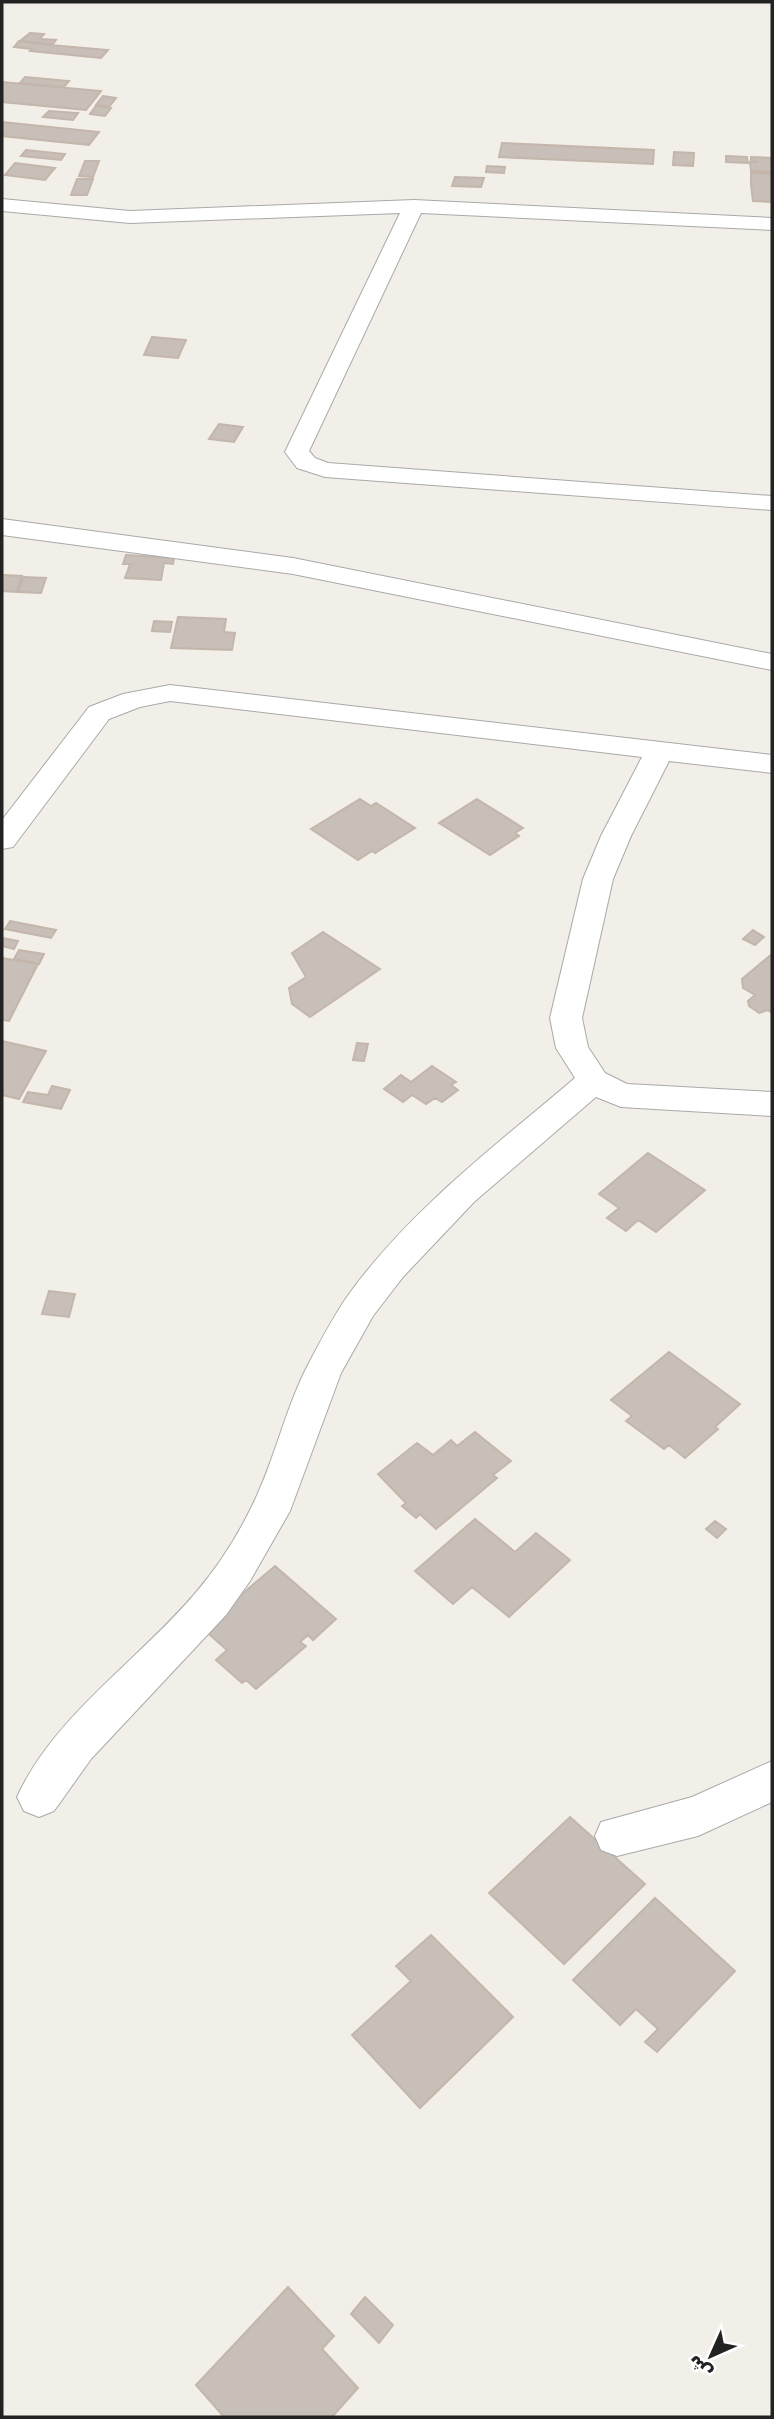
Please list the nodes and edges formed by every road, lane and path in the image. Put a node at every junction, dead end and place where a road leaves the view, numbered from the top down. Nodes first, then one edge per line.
1 (2, 205) edge
2 (414, 206) junction
3 (772, 224) edge
4 (772, 503) edge
5 (2, 527) edge
6 (772, 662) edge
7 (660, 751) junction
8 (772, 764) edge
9 (2, 841) edge
10 (593, 1081) junction
11 (772, 1104) edge
12 (772, 1780) edge
13 (39, 1797) dead end
14 (617, 1836) dead end

1 - 2 street
2 - 3 street
2 - 4 street
5 - 6 street
7 - 8 street
7 - 9 street
7 - 10 street
10 - 11 street
10 - 13 street
12 - 14 street

